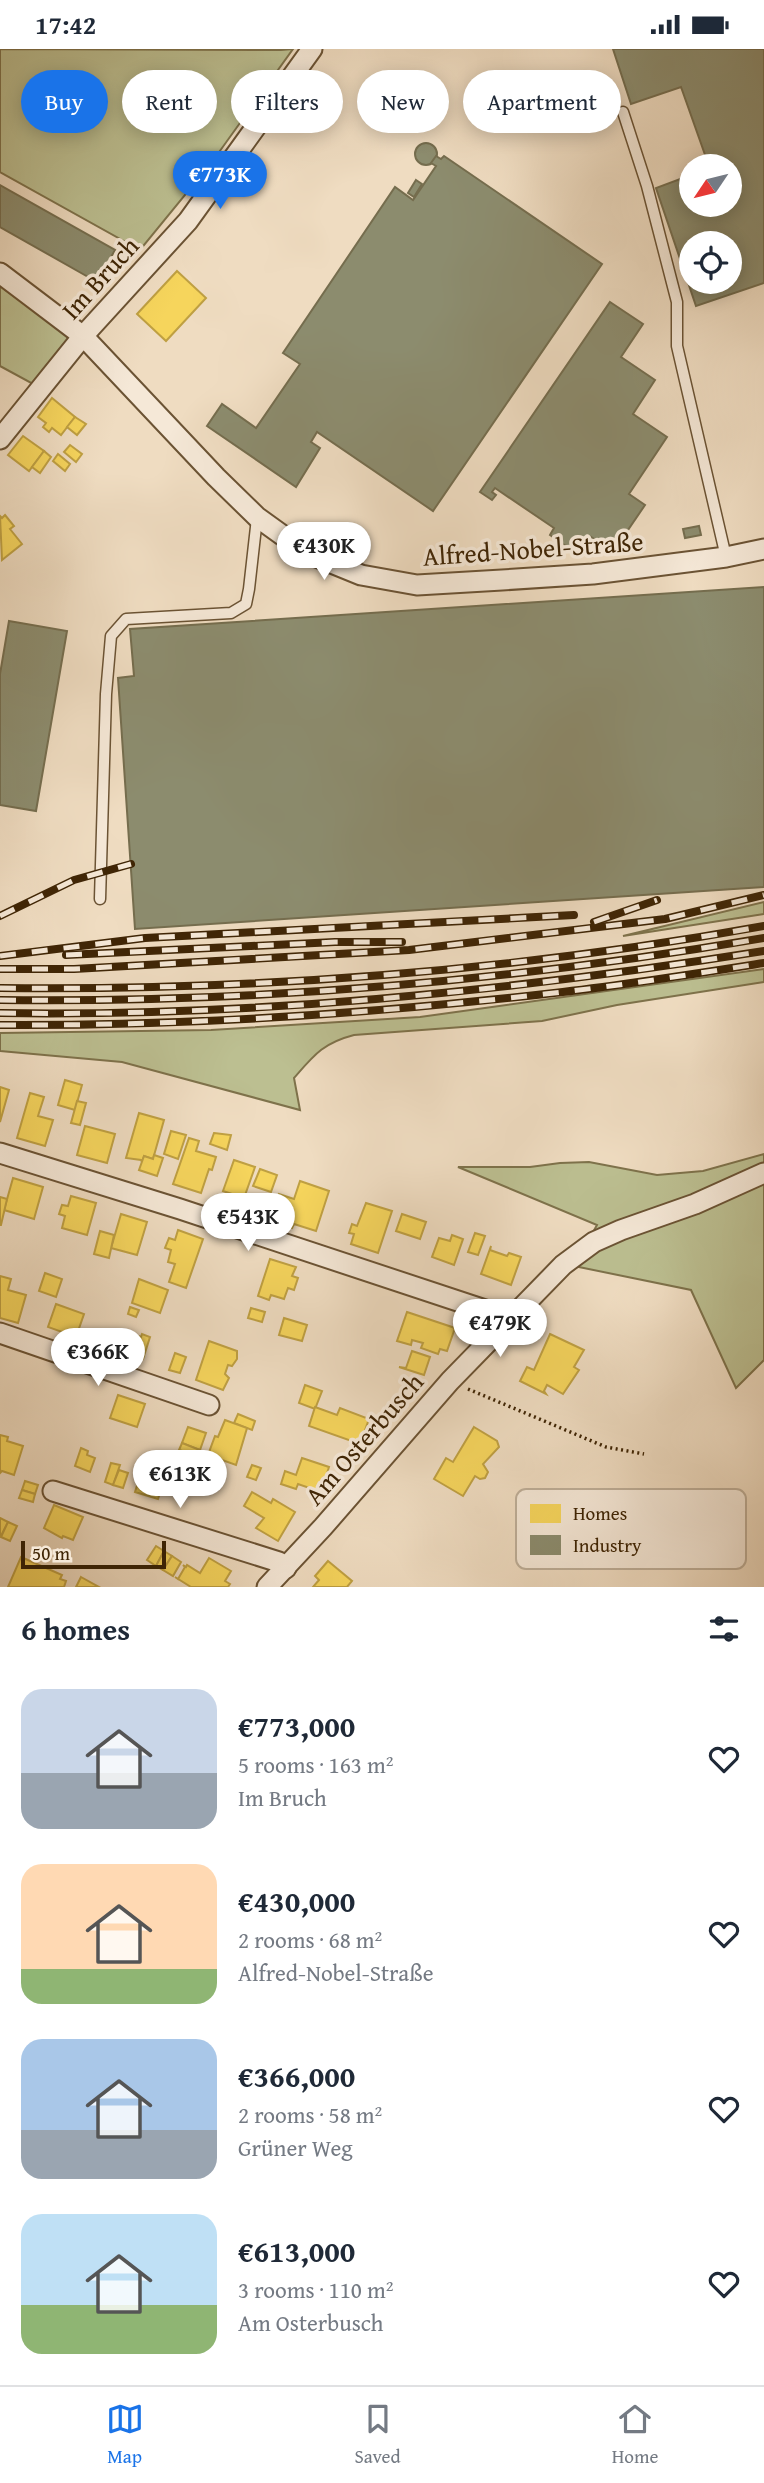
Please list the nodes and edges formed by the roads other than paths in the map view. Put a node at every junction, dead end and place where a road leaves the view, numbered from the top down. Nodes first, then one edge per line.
1 (312, 49) edge
2 (623, 112) dead end
3 (0, 273) edge
4 (83, 336) junction
5 (0, 439) edge
6 (257, 517) junction
7 (764, 549) edge
8 (726, 557) junction
9 (100, 899) dead end
10 (0, 1153) edge
11 (764, 1173) edge
12 (509, 1322) junction
13 (0, 1333) edge
14 (209, 1405) dead end
15 (53, 1491) dead end
16 (286, 1568) junction
17 (267, 1587) edge

1 - 4 street, Im Bruch
2 - 8 lane
3 - 4 street, Alfred-Nobel-Straße
4 - 5 street, Im Bruch
4 - 6 street, Alfred-Nobel-Straße
6 - 8 street, Alfred-Nobel-Straße
6 - 9 lane
7 - 8 street, Alfred-Nobel-Straße
10 - 12 street
11 - 12 street, Am Osterbusch
12 - 16 street, Am Osterbusch
13 - 14 street
15 - 16 street
16 - 17 street, Am Osterbusch

